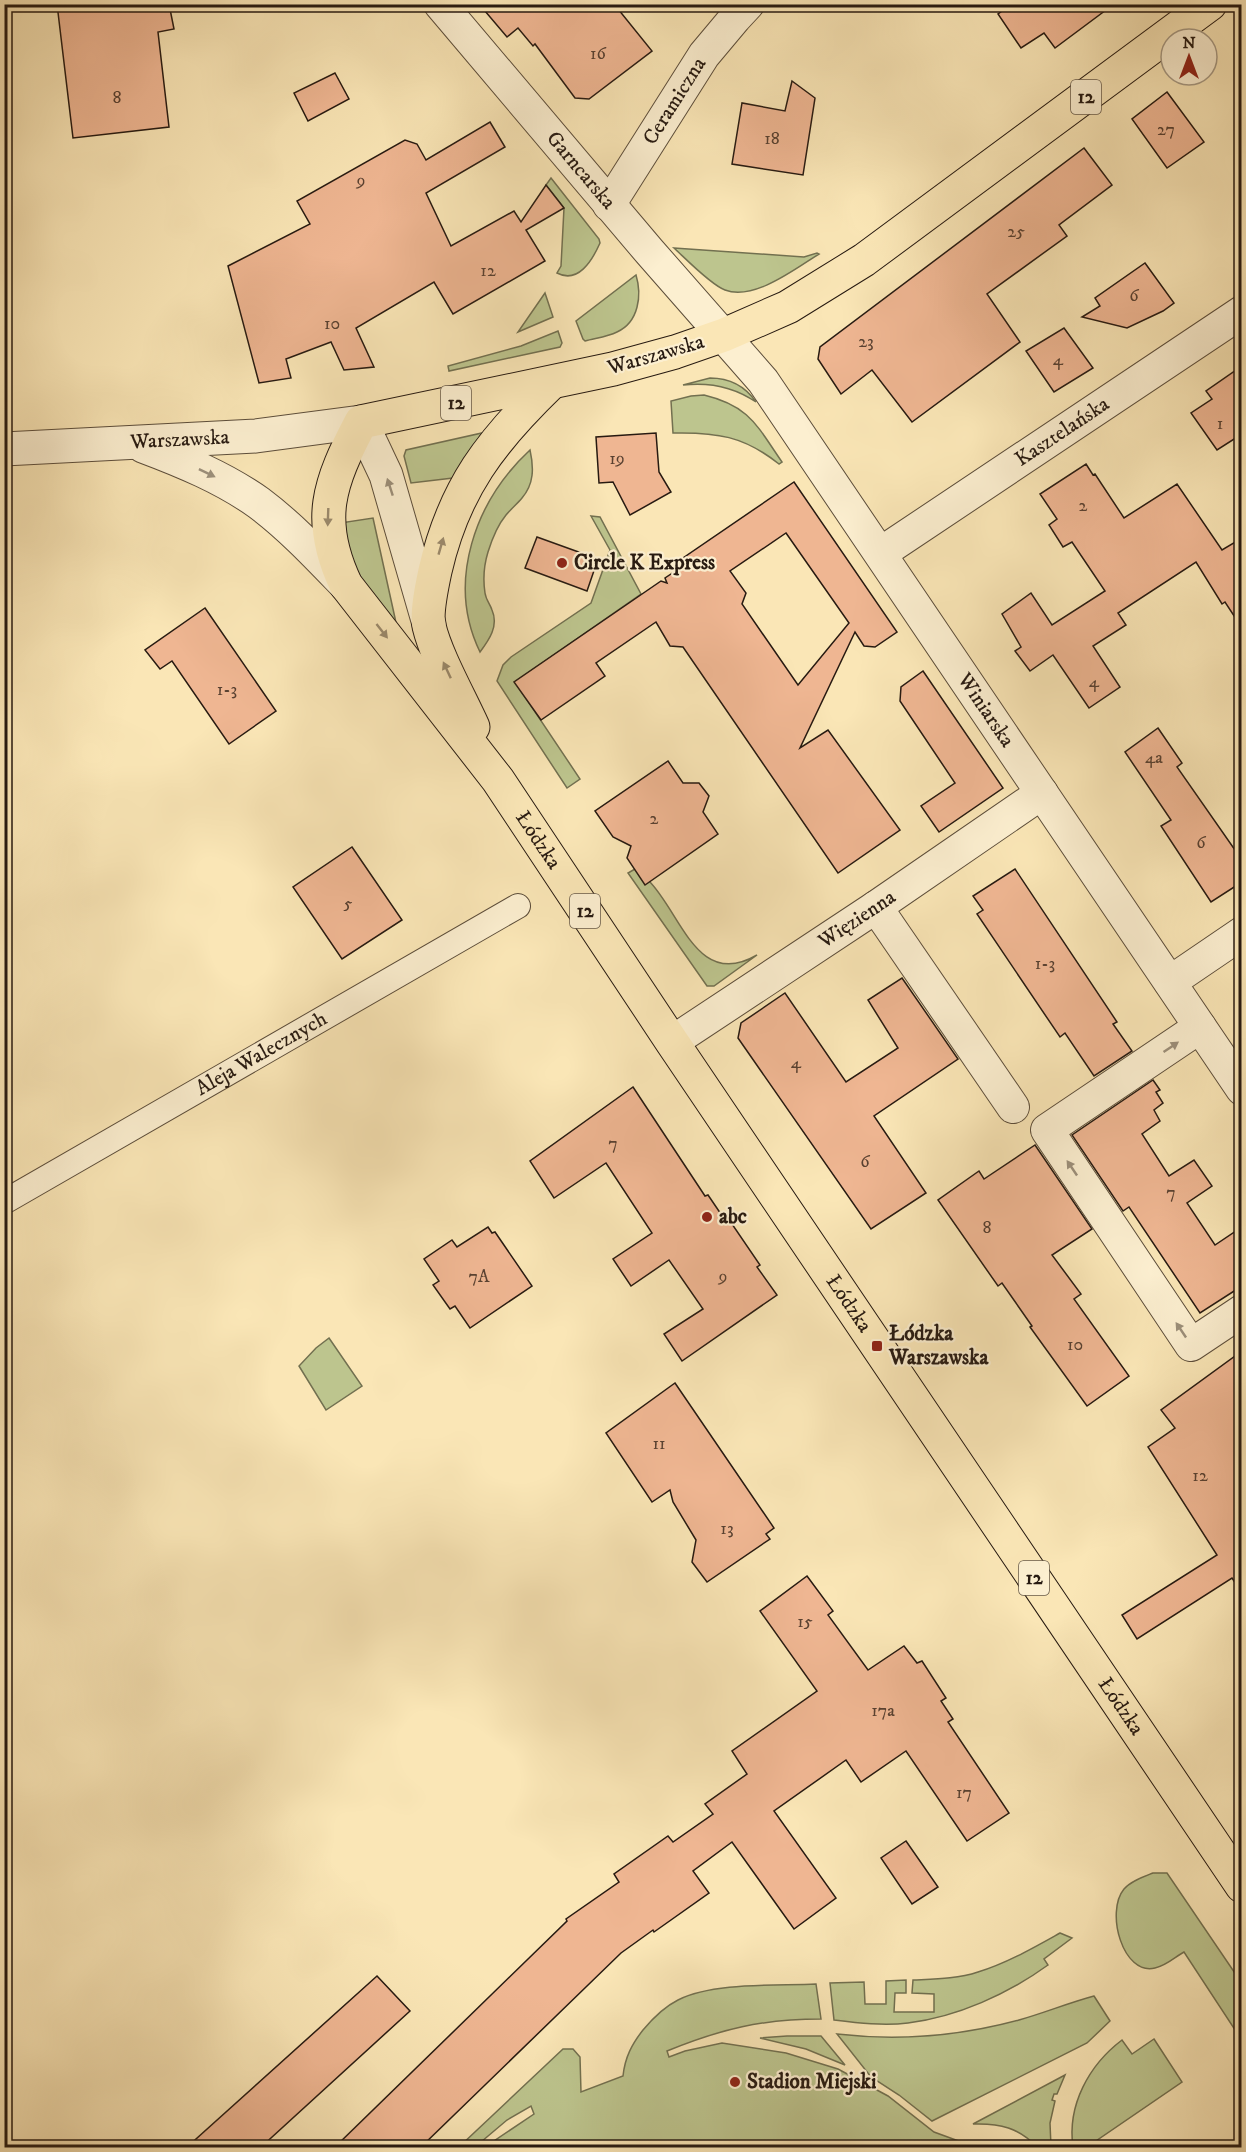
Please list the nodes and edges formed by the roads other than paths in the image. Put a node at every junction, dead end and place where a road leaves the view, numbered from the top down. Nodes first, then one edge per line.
1 (440, 4) edge
2 (748, 4) edge
3 (1208, 5) edge
4 (609, 204) junction
5 (1242, 312) edge
6 (724, 335) junction
7 (551, 383) junction
8 (361, 423) junction
9 (133, 442) junction
10 (4, 449) edge
11 (881, 553) junction
12 (346, 585) junction
13 (429, 624) junction
14 (498, 780) junction
15 (1042, 793) junction
16 (518, 906) dead end
17 (876, 907) junction
18 (1242, 933) edge
19 (1170, 982) junction
20 (1200, 1027) junction
21 (672, 1042) junction
22 (1242, 1089) edge
23 (1013, 1107) dead end
24 (4, 1202) edge
25 (1242, 1311) edge
26 (1242, 1886) edge

1 - 4 street, Garncarska
2 - 4 street, Ceramiczna
3 - 6 main road, Warszawska / 12
4 - 6 street, Garncarska
5 - 11 street, Kasztelańska
6 - 7 main road, Warszawska / 12
6 - 11 street, Winiarska
7 - 8 main road, Warszawska / 12
13 -> 7 main road, 12
8 - 9 street, Warszawska
8 -> 12 main road, 12
13 -> 8 street
9 - 10 street, Warszawska
9 -> 12 street
11 - 15 street, Winiarska
12 -> 14 main road, Łódzka / 12
14 -> 13 main road, Łódzka / 12
14 - 21 main road, Łódzka / 12
15 - 17 street, Więzienna
15 - 19 street, Winiarska
16 - 24 street, Aleja Walecznych
17 - 21 street, Więzienna
17 - 23 street
18 - 19 street
19 - 20 street, Winiarska
20 - 22 street, Winiarska
25 -> 20 street
21 - 26 main road, Łódzka / 12

